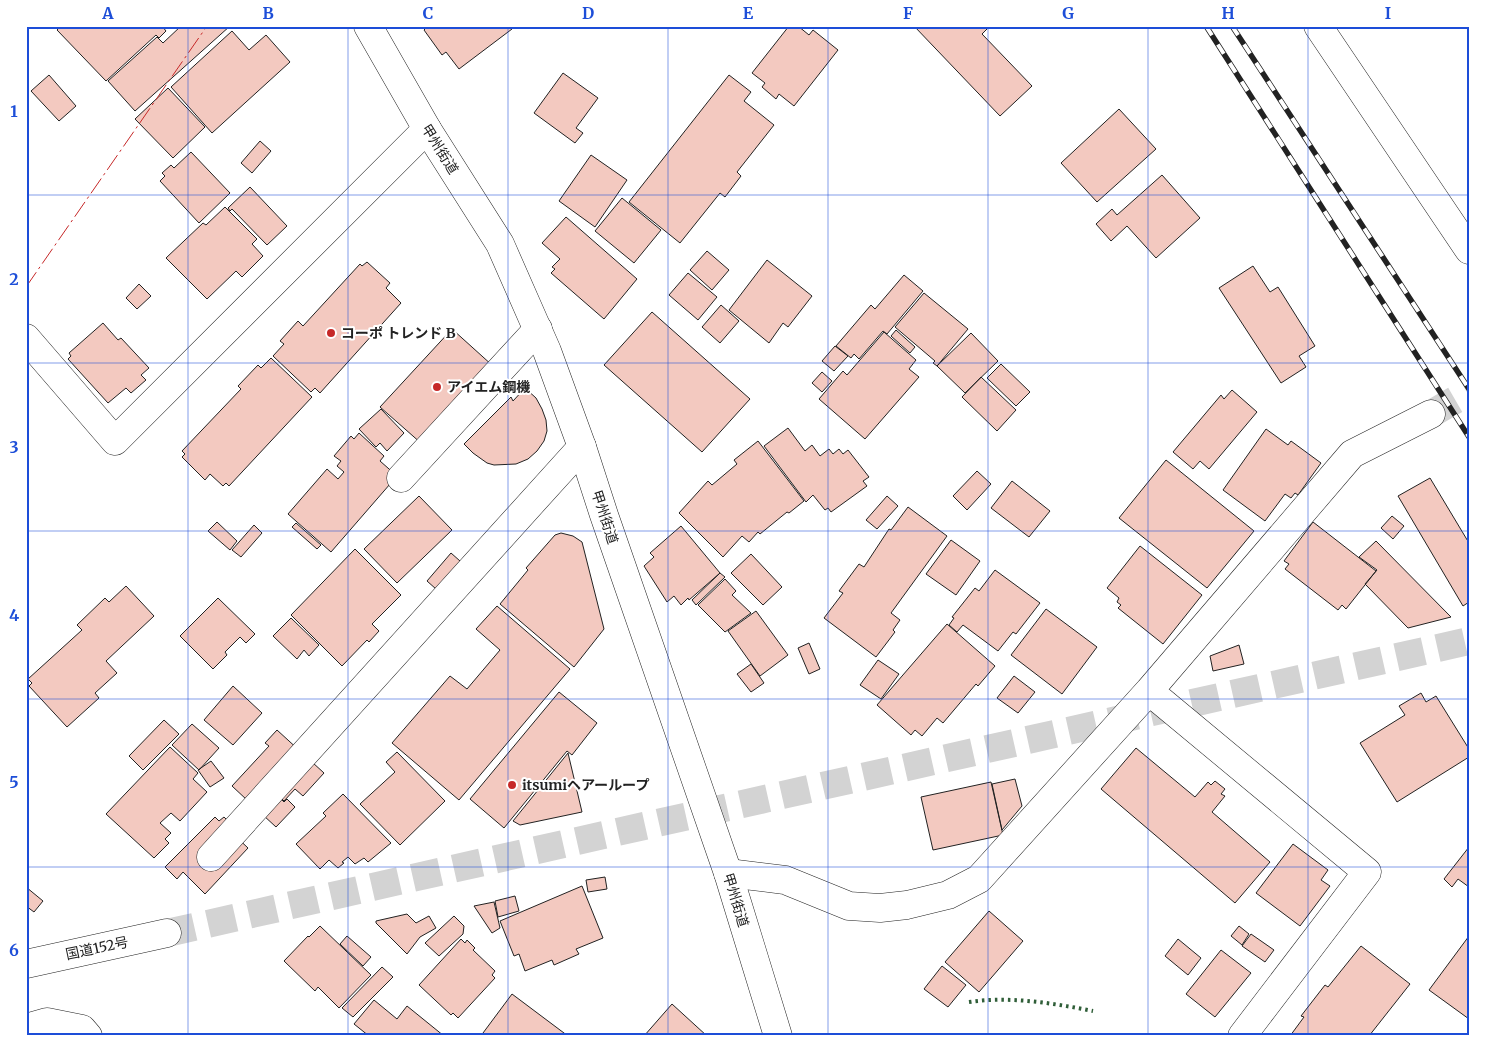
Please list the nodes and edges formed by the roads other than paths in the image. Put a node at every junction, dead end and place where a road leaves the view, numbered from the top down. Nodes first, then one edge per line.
1 (368, 26) edge
2 (1318, 26) edge
3 (427, 129) junction
4 (1469, 250) edge
5 (538, 329) junction
6 (26, 338) edge
7 (1431, 414) tunnel mouth
8 (582, 447) junction
9 (401, 478) dead end
10 (1149, 691) junction
11 (211, 856) dead end
12 (728, 873) junction
13 (168, 933) tunnel mouth
14 (26, 964) edge
15 (26, 1028) edge
16 (88, 1036) edge
17 (778, 1036) edge
18 (1242, 1036) edge

1 - 3 main road, 甲州街道
2 - 4 main road
3 - 5 main road, 甲州街道
3 - 6 main road
5 - 8 main road, 甲州街道
5 - 9 main road
7 - 10 main road
8 - 11 main road
8 - 12 main road, 甲州街道
10 - 12 main road
10 - 18 main road
12 - 17 main road, 甲州街道
13 - 14 main road, 国道152号
15 - 16 main road

